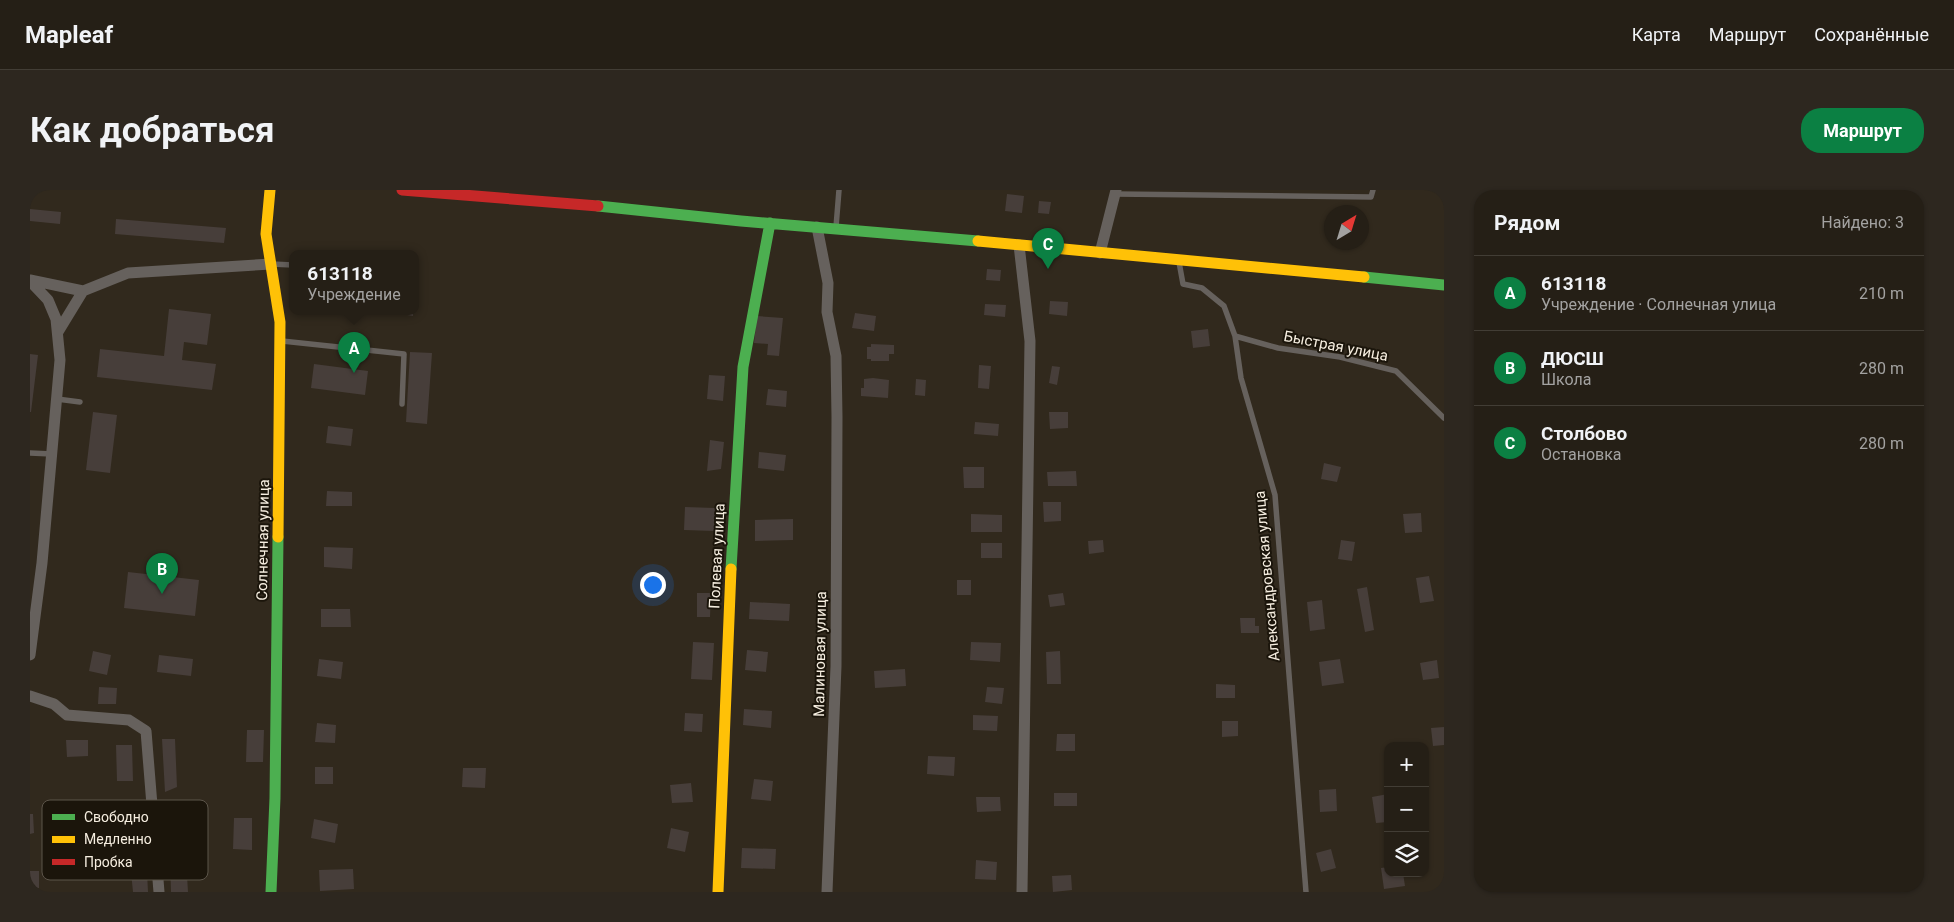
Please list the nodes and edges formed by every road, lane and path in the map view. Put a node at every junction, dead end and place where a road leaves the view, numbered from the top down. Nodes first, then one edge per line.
1 (270, 190) edge
2 (402, 190) edge
3 (554, 190) edge
4 (839, 190) edge
5 (1373, 190) edge
6 (1116, 192) edge
7 (471, 193) edge
8 (555, 202) junction
9 (770, 224) junction
10 (817, 227) junction
11 (836, 229) junction
12 (1019, 245) junction
13 (1100, 253) junction
14 (1178, 260) junction
15 (271, 264) junction
16 (289, 265) edge
17 (30, 280) edge
18 (1444, 285) edge
19 (83, 291) junction
20 (58, 332) junction
21 (1236, 336) junction
22 (280, 341) junction
23 (57, 399) junction
24 (80, 402) dead end
25 (402, 404) dead end
26 (1444, 418) edge
27 (30, 453) edge
28 (52, 454) junction
29 (30, 655) edge
30 (30, 696) edge
31 (152, 800) edge
32 (271, 892) edge
33 (718, 892) edge
34 (827, 892) edge
35 (1022, 892) edge
36 (1306, 892) edge

1 - 15 main road, Солнечная улица
2 - 7 main road
3 - 8 street
4 - 11 lane
5 - 6 lane
6 - 13 street
7 - 8 main road
8 - 9 main road
9 - 10 main road
9 - 33 main road, Полевая улица
10 - 11 main road
10 - 34 street, Малиновая улица
11 - 12 main road
12 - 13 main road
12 - 35 street
13 - 14 main road
14 - 18 main road
14 - 21 lane, Александровская улица
15 - 16 lane
15 - 19 street
15 - 22 main road, Солнечная улица
17 - 19 street
17 - 20 street
19 - 20 street
20 - 23 street
21 - 26 lane, Быстрая улица
21 - 36 lane, Александровская улица
22 - 25 lane
22 - 32 main road, Солнечная улица
23 - 24 lane
23 - 28 street
27 - 28 lane
28 - 29 street
30 - 31 street

